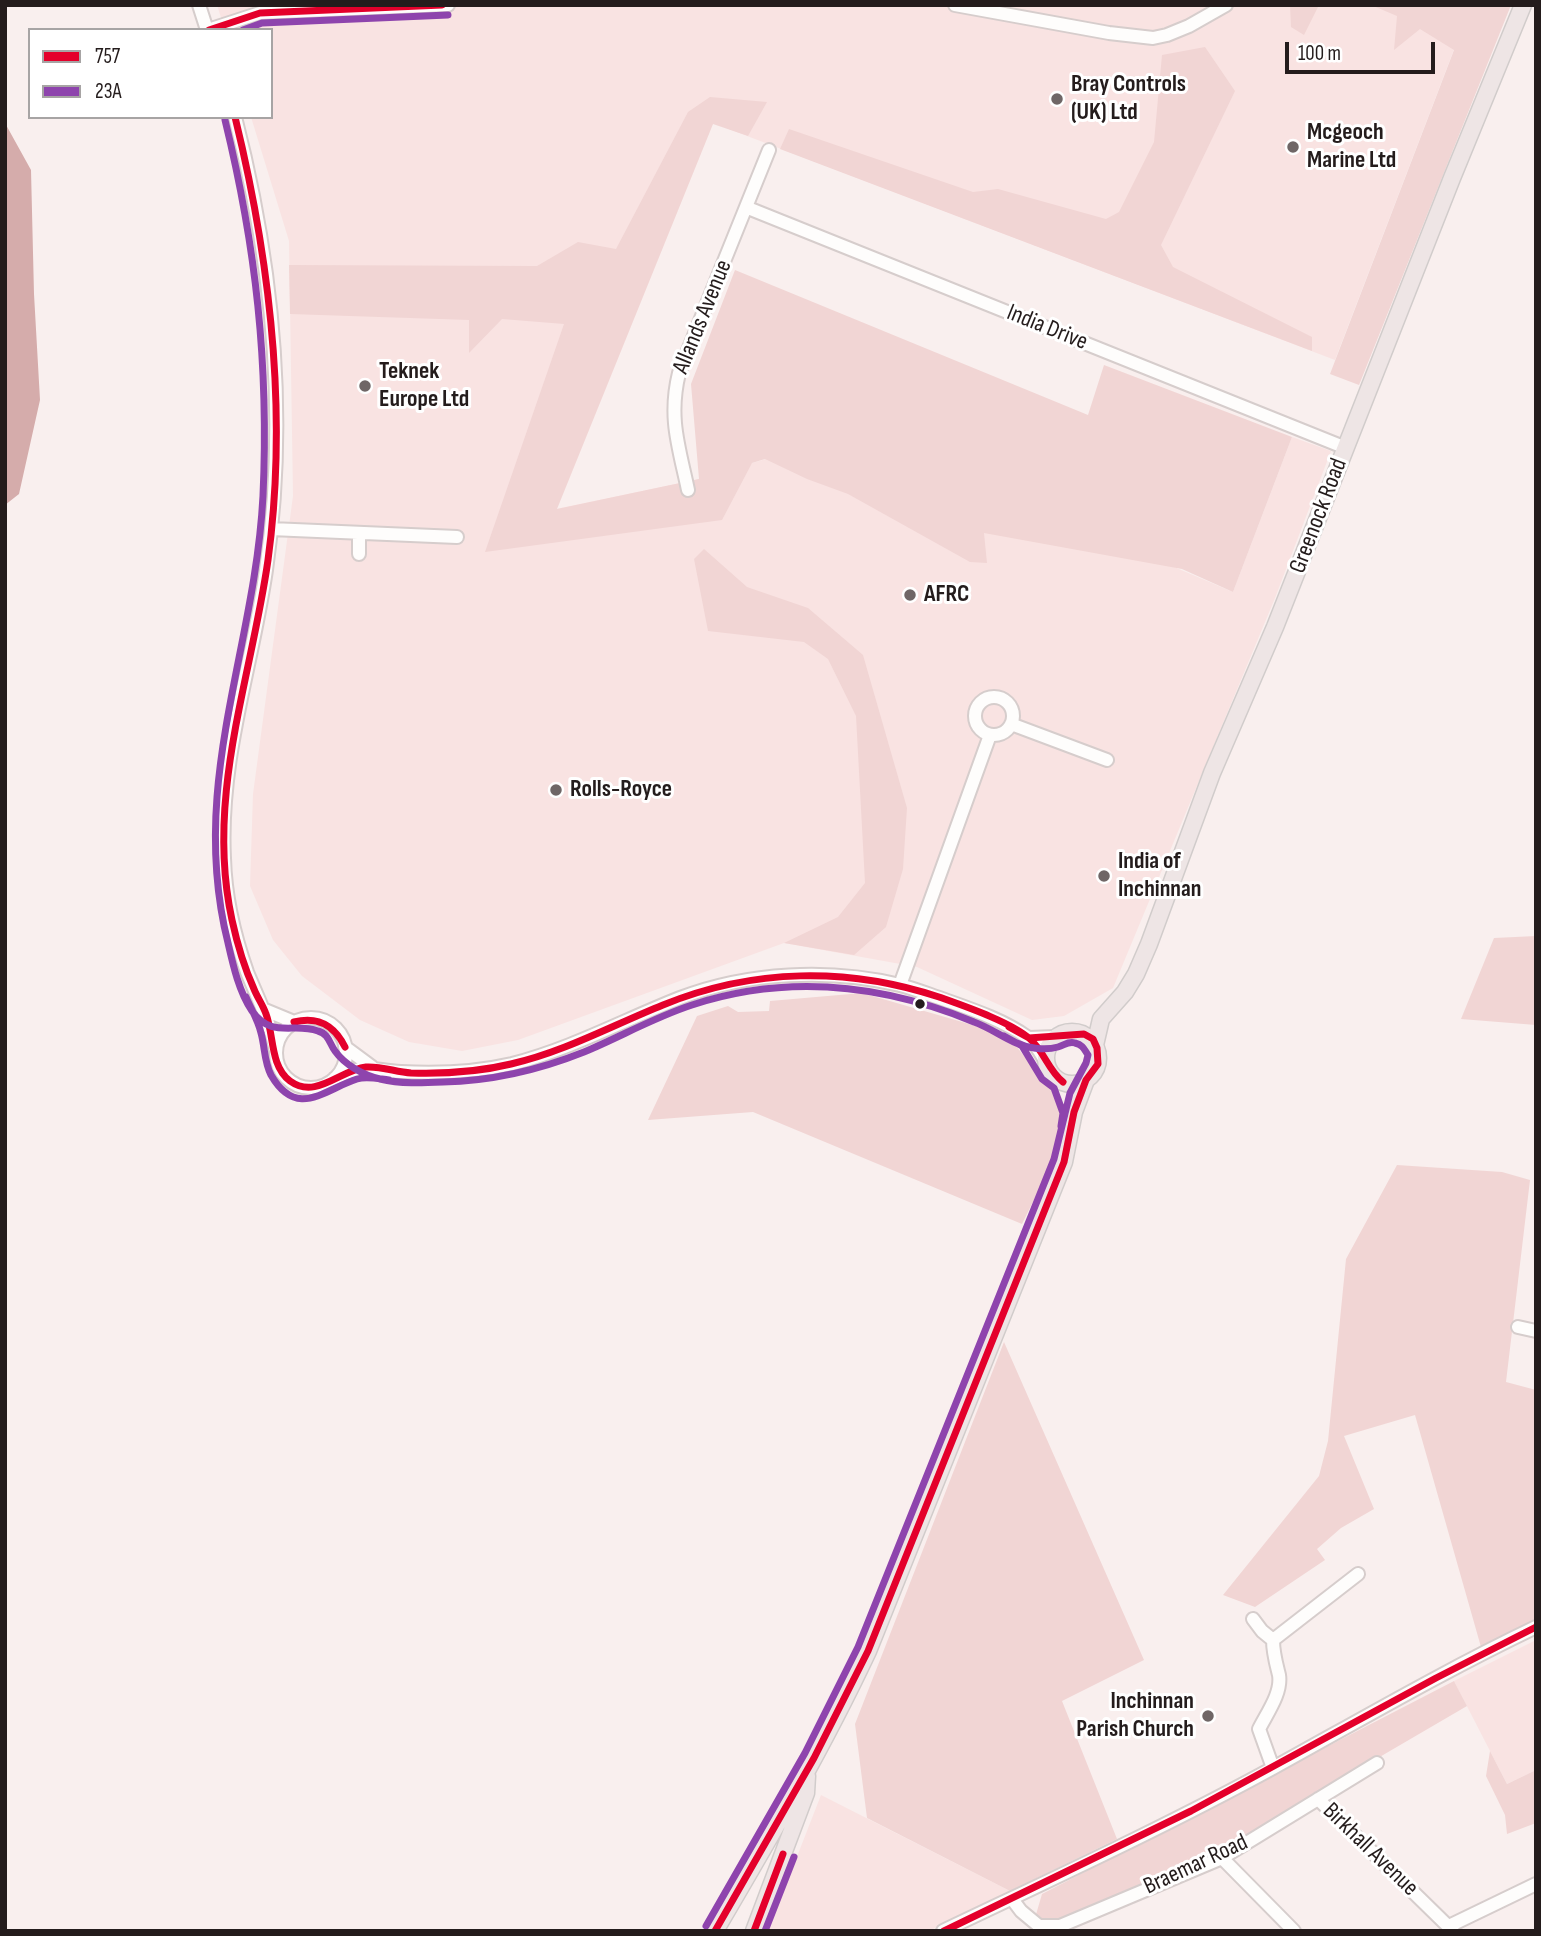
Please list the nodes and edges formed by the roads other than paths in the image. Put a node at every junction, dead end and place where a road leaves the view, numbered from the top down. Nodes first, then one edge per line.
1 (199, 5) edge
2 (448, 5) edge
3 (955, 5) edge
4 (1226, 5) edge
5 (1523, 5) edge
6 (206, 28) edge
7 (213, 28) edge
8 (235, 119) edge
9 (769, 150) dead end
10 (748, 208) junction
11 (1346, 448) junction
12 (688, 490) dead end
13 (271, 529) junction
14 (359, 533) junction
15 (457, 537) dead end
16 (359, 554) dead end
17 (1011, 724) junction
18 (990, 735) junction
19 (1107, 760) dead end
20 (900, 985) junction
21 (265, 1010) junction
22 (1101, 1019) junction
23 (294, 1022) junction
24 (1073, 1032) junction
25 (1056, 1037) junction
26 (1029, 1038) junction
27 (1095, 1045) junction
28 (345, 1047) junction
29 (276, 1051) junction
30 (1046, 1062) junction
31 (372, 1067) junction
32 (335, 1078) junction
33 (1086, 1080) junction
34 (1063, 1082) junction
35 (1074, 1112) junction
36 (1518, 1327) dead end
37 (1536, 1331) edge
38 (1358, 1574) dead end
39 (1253, 1619) dead end
40 (1536, 1627) edge
41 (1273, 1640) junction
42 (1377, 1763) dead end
43 (1273, 1768) junction
44 (807, 1770) junction
45 (1318, 1799) junction
46 (1222, 1858) junction
47 (1536, 1884) edge
48 (734, 1899) junction
49 (1012, 1899) junction
50 (763, 1908) junction
51 (1063, 1928) edge
52 (1451, 1928) edge
53 (715, 1931) edge
54 (754, 1931) edge
55 (943, 1931) edge
56 (1294, 1931) edge

1 - 6 street
2 - 7 street
3 - 4 street
5 - 11 main road, Greenock Road
8 - 13 street
9 - 10 street, Allands Avenue
10 - 11 street, India Drive
10 - 12 street, Allands Avenue
11 - 22 main road, Greenock Road
13 - 14 street
13 - 21 street
14 - 15 street
14 - 16 street
17 - 18 street
17 - 18 street
17 - 19 street
18 - 20 street
20 - 26 street
20 - 31 street
21 - 23 street
21 - 29 street
22 - 24 main road, Greenock Road
22 - 27 main road, Greenock Road
23 - 28 street
23 - 29 street
24 - 25 main road
24 - 27 main road
25 - 26 street
25 - 30 main road
26 - 30 street
27 - 33 main road
28 - 31 street
28 - 32 street
29 - 32 street
30 - 34 main road
31 - 32 street
33 - 34 main road
33 - 35 main road
34 - 35 main road
35 - 44 main road
36 - 37 street
38 - 41 street
39 - 41 street
40 - 43 street
41 - 43 street
42 - 45 street, Braemar Road
43 - 49 street
44 - 48 main road
44 - 50 main road
45 - 46 street, Braemar Road
45 - 52 street, Birkhall Avenue
46 - 51 street, Braemar Road
46 - 56 street
47 - 52 street
48 - 50 main road
48 - 53 main road
49 - 51 street, Braemar Road
49 - 55 street
50 - 54 main road

